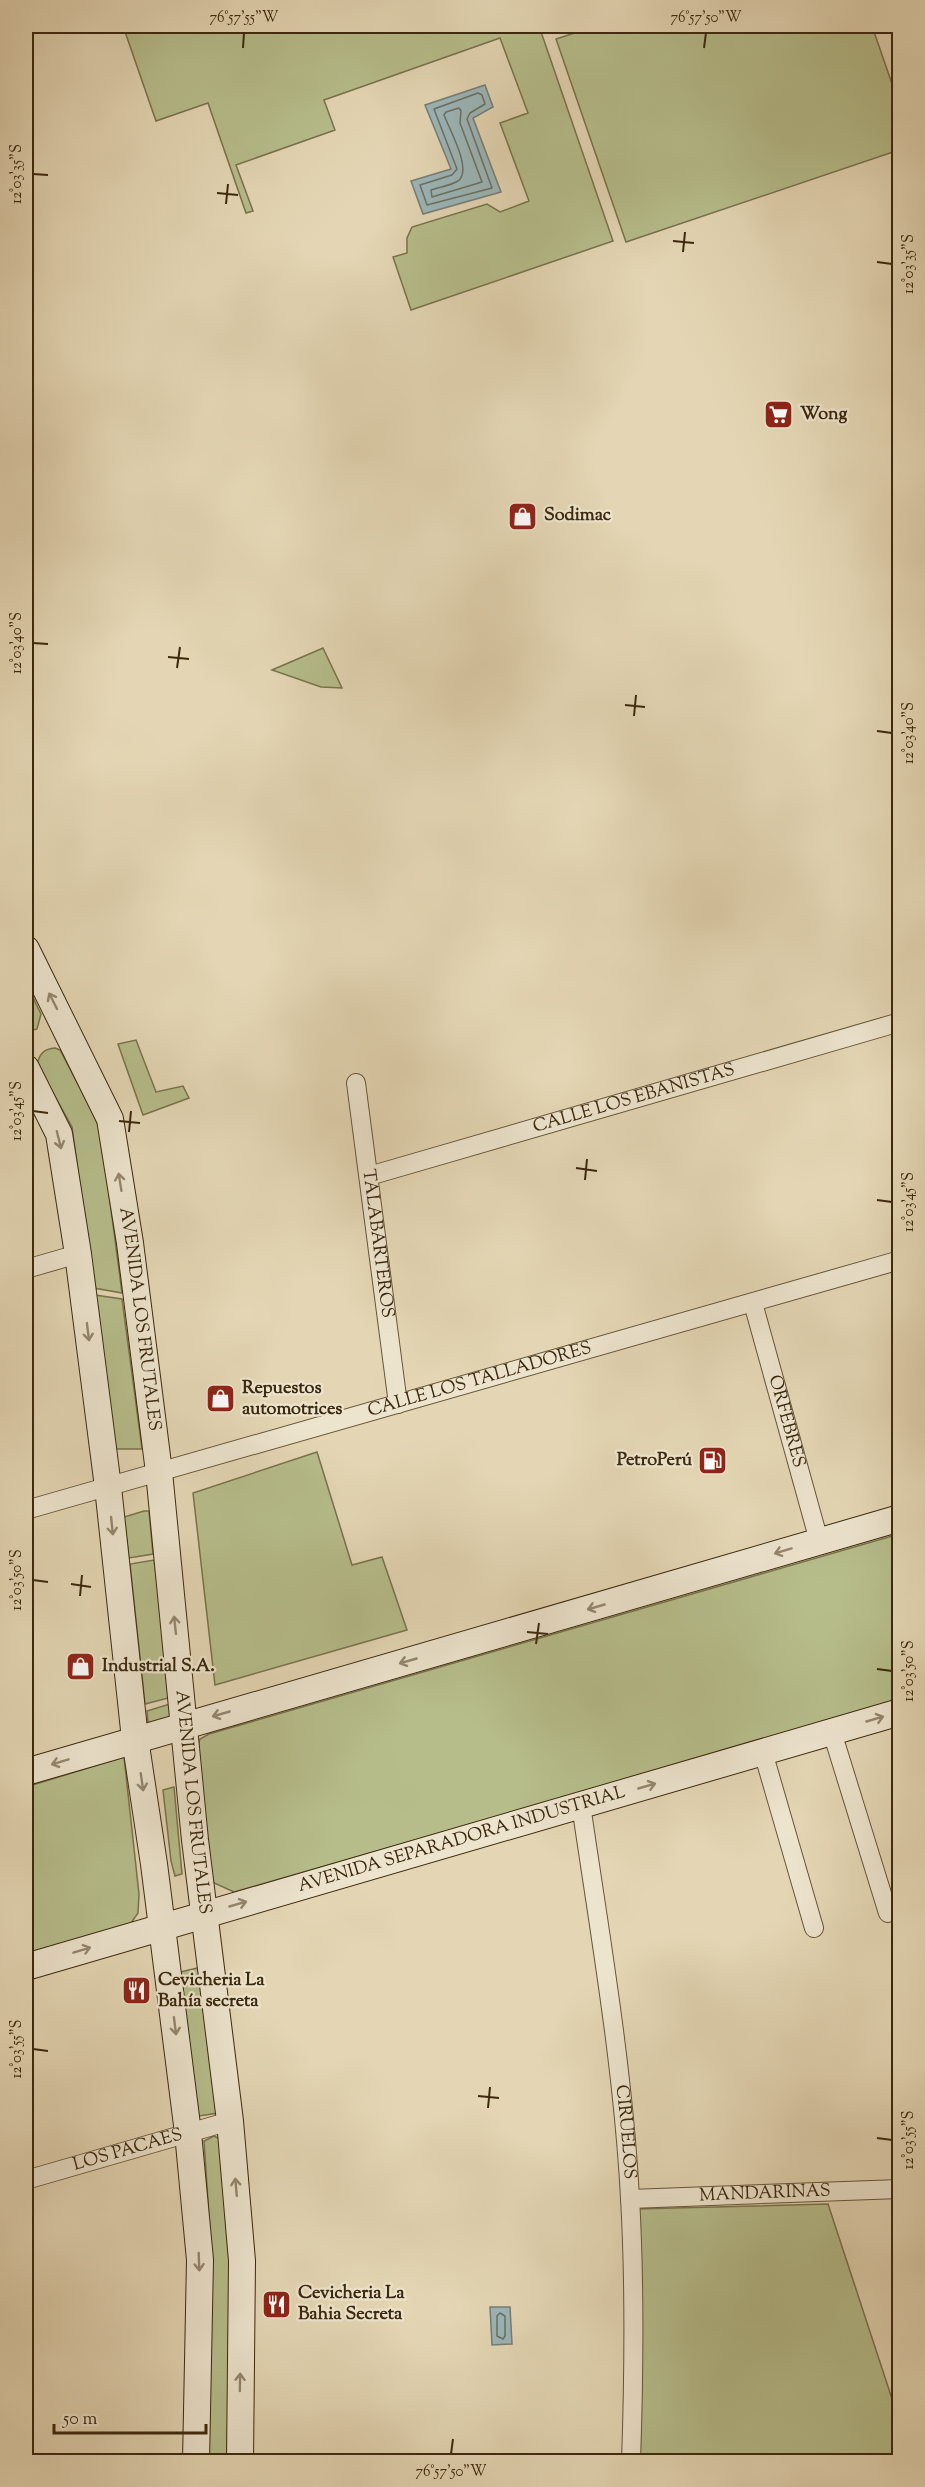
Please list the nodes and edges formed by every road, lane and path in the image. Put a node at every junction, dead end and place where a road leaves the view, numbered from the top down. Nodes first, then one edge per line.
1 (26, 949) edge
2 (900, 1022) edge
3 (26, 1068) edge
4 (356, 1083) dead end
5 (369, 1176) junction
6 (78, 1254) junction
7 (900, 1260) edge
8 (26, 1269) edge
9 (753, 1303) junction
10 (398, 1404) junction
11 (159, 1472) junction
12 (108, 1487) junction
13 (26, 1510) edge
14 (900, 1518) edge
15 (819, 1541) junction
16 (900, 1712) edge
17 (185, 1725) junction
18 (832, 1732) junction
19 (135, 1739) junction
20 (763, 1752) junction
21 (26, 1772) edge
22 (581, 1805) junction
23 (204, 1913) junction
24 (888, 1913) dead end
25 (162, 1926) junction
26 (814, 1928) dead end
27 (26, 1967) edge
28 (230, 2121) junction
29 (188, 2133) junction
30 (26, 2180) edge
31 (900, 2189) edge
32 (630, 2199) junction
33 (196, 2462) edge
34 (240, 2462) edge
35 (631, 2462) edge

11 -> 1 main road, AVENIDA LOS FRUTALES
2 - 5 street, CALLE LOS EBANISTAS
3 -> 6 main road
4 - 5 street, TALABARTEROS
5 - 10 street, TALABARTEROS
6 - 8 street
6 -> 12 main road
7 - 9 street, CALLE LOS TALLADORES
9 - 10 street, CALLE LOS TALLADORES
9 - 15 street, ORFEBRES
10 - 11 street, CALLE LOS TALLADORES
11 - 12 street, CALLE LOS TALLADORES
17 -> 11 main road, AVENIDA LOS FRUTALES
12 - 13 street, CALLE LOS TALLADORES
12 -> 19 main road
14 - 15 main road
15 -> 17 main road
18 -> 16 main road, AVENIDA SEPARADORA INDUSTRIAL
17 - 19 main road
17 - 23 main road, AVENIDA LOS FRUTALES
18 - 20 main road, AVENIDA SEPARADORA INDUSTRIAL
18 - 24 street
19 -> 21 main road
19 -> 25 main road
22 -> 20 main road, AVENIDA SEPARADORA INDUSTRIAL
20 - 26 street
23 -> 22 main road, AVENIDA SEPARADORA INDUSTRIAL
22 - 32 street, CIRUELOS
23 - 25 main road, AVENIDA SEPARADORA INDUSTRIAL
23 - 28 main road, AVENIDA LOS FRUTALES
27 -> 25 main road, AVENIDA SEPARADORA INDUSTRIAL
25 -> 29 main road
28 - 29 street, LOS PACAES
34 -> 28 main road, AVENIDA LOS FRUTALES
29 - 30 street, LOS PACAES
29 -> 33 main road
31 - 32 street, MANDARINAS
32 - 35 street, CIRUELOS

